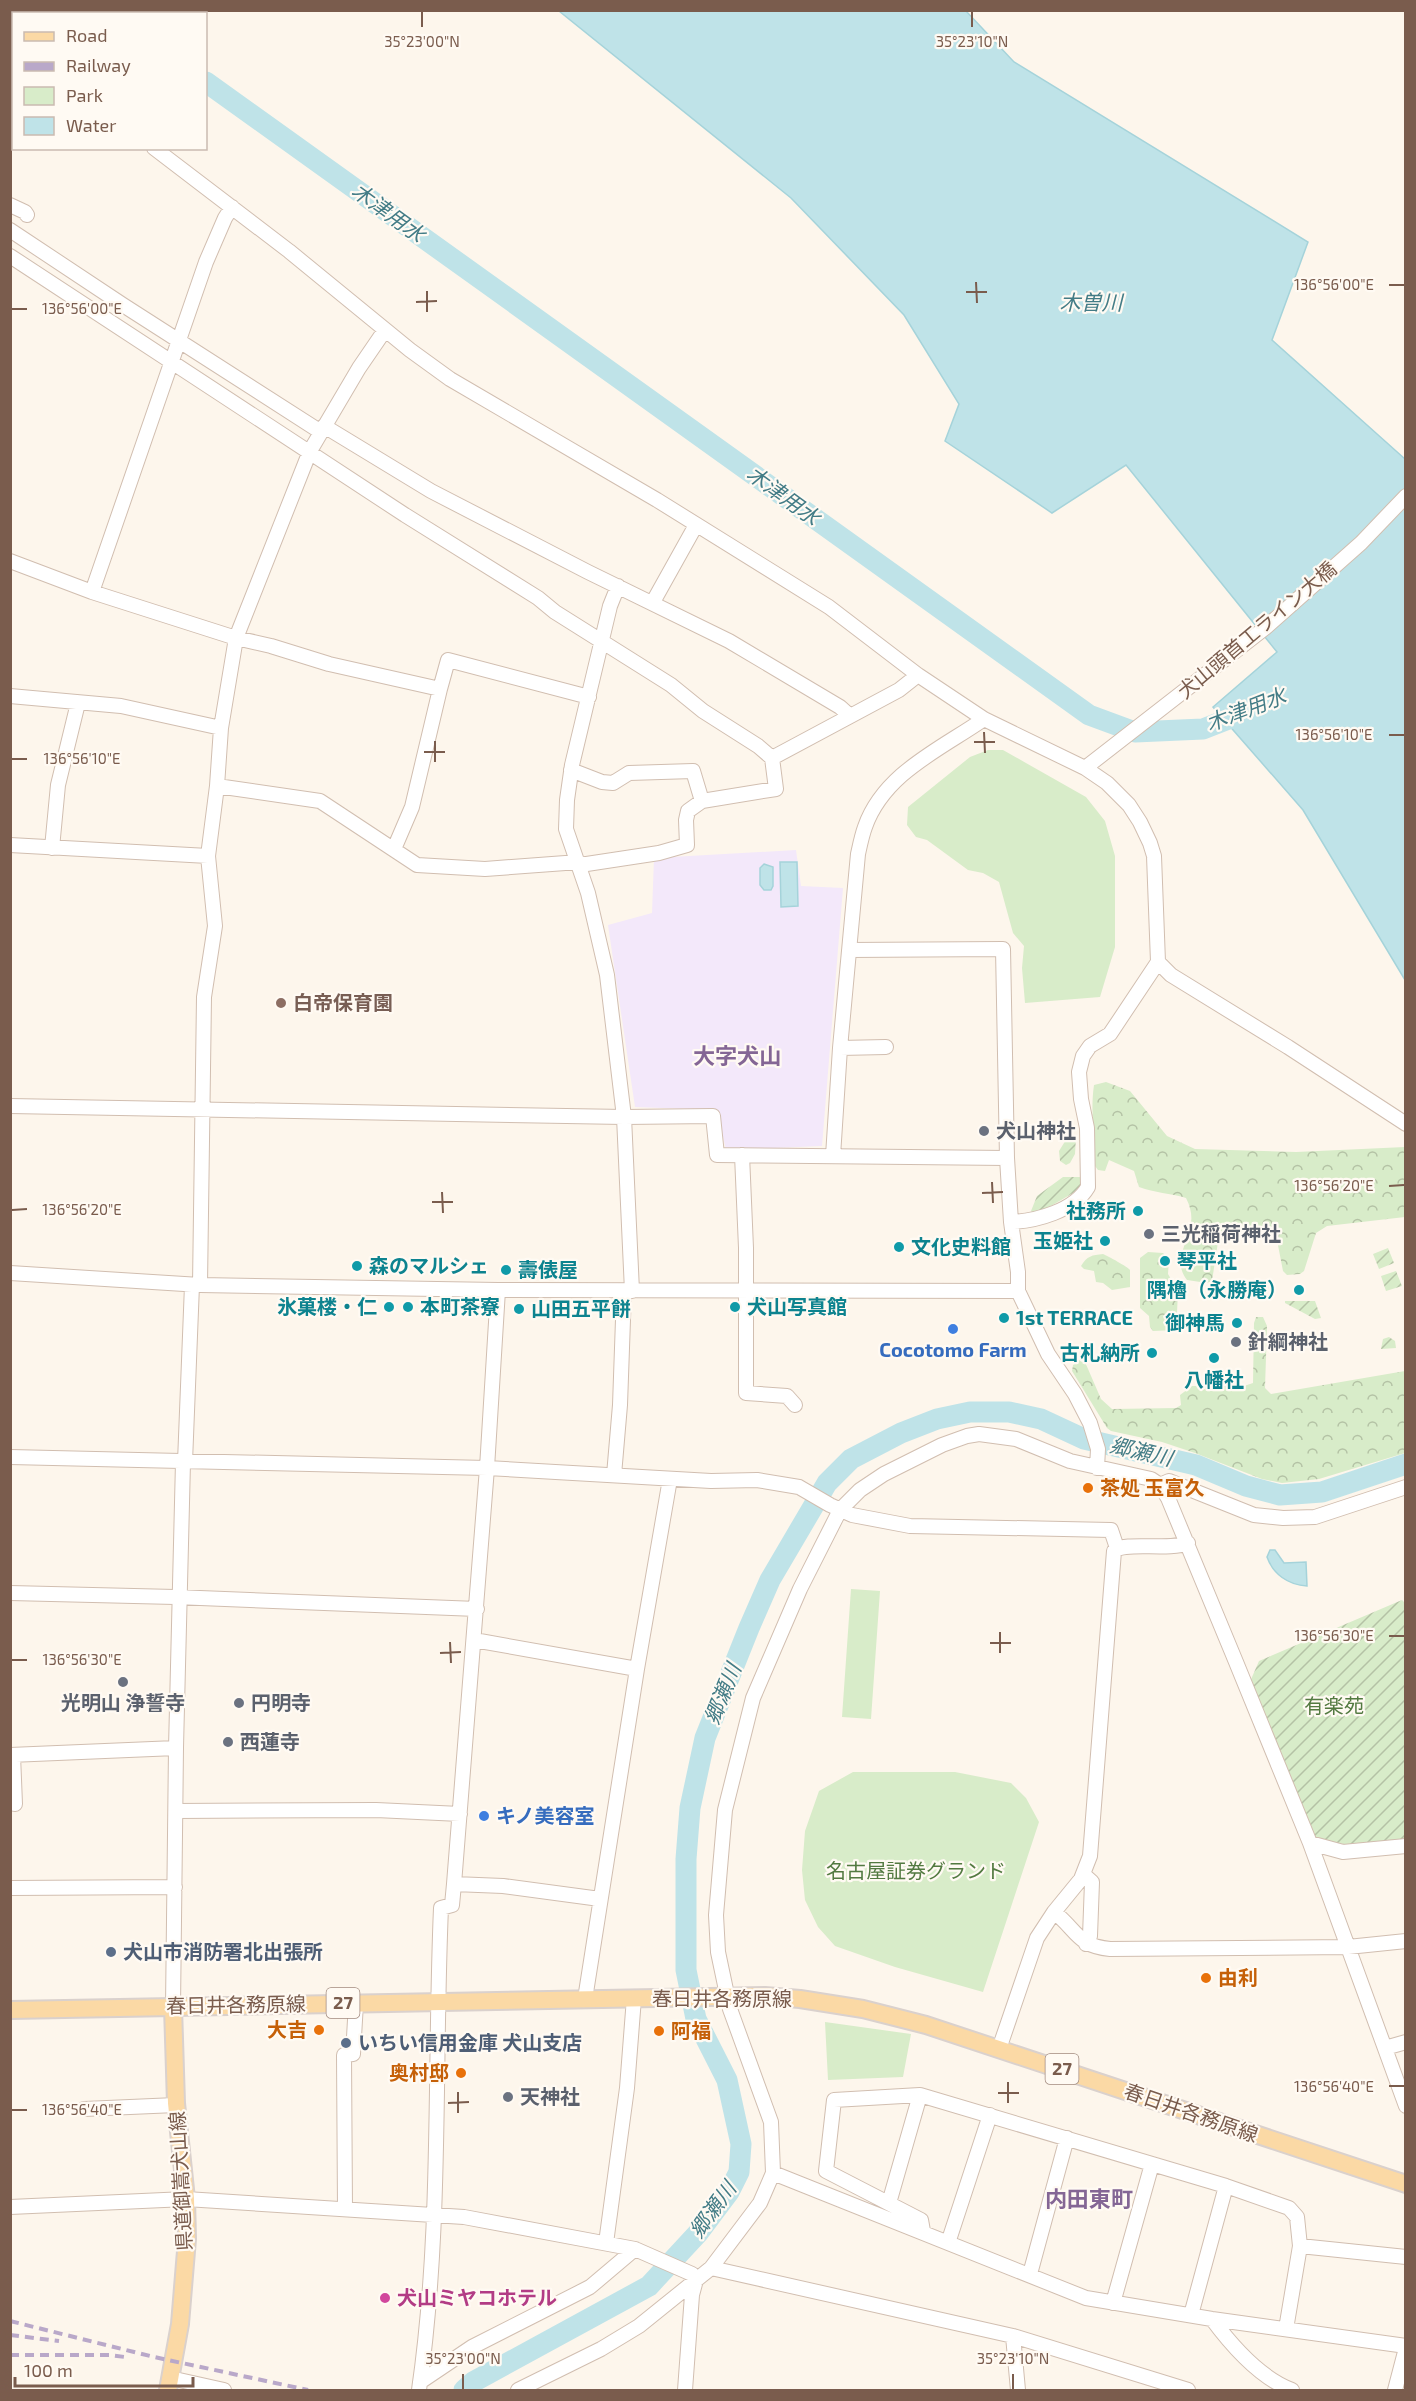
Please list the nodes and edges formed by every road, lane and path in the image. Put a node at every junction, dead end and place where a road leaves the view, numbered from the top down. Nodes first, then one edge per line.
1 (157, 150) edge
2 (10, 205) edge
3 (232, 207) junction
4 (27, 215) dead end
5 (10, 230) edge
6 (10, 256) edge
7 (385, 330) junction
8 (178, 339) junction
9 (171, 362) junction
10 (322, 429) junction
11 (310, 451) junction
12 (1406, 496) edge
13 (696, 525) junction
14 (10, 561) edge
15 (618, 586) junction
16 (92, 592) junction
17 (652, 602) junction
18 (236, 638) junction
19 (603, 640) junction
20 (918, 675) junction
21 (440, 688) junction
22 (10, 696) edge
23 (590, 697) junction
24 (78, 703) junction
25 (850, 716) junction
26 (984, 719) junction
27 (221, 728) junction
28 (772, 758) junction
29 (1085, 768) junction
30 (571, 770) junction
31 (217, 786) junction
32 (702, 801) junction
33 (10, 845) edge
34 (52, 848) junction
35 (394, 849) junction
36 (208, 856) junction
37 (579, 864) junction
38 (849, 950) junction
39 (1158, 962) junction
40 (886, 1047) dead end
41 (840, 1048) junction
42 (10, 1106) edge
43 (201, 1111) junction
44 (624, 1117) junction
45 (1406, 1124) edge
46 (742, 1155) junction
47 (834, 1156) junction
48 (1007, 1158) junction
49 (1011, 1222) junction
50 (10, 1273) edge
51 (196, 1285) junction
52 (498, 1290) junction
53 (628, 1291) junction
54 (1018, 1291) junction
55 (747, 1292) junction
56 (795, 1405) dead end
57 (10, 1457) edge
58 (184, 1462) junction
59 (487, 1468) junction
60 (1097, 1468) junction
61 (614, 1475) junction
62 (670, 1479) junction
63 (1160, 1485) junction
64 (1406, 1487) edge
65 (835, 1508) junction
66 (1188, 1543) junction
67 (1117, 1548) junction
68 (10, 1593) edge
69 (180, 1597) junction
70 (477, 1609) junction
71 (474, 1640) junction
72 (637, 1669) junction
73 (176, 1748) junction
74 (12, 1755) edge
75 (15, 1804) dead end
76 (176, 1811) junction
77 (460, 1814) junction
78 (1310, 1843) junction
79 (1406, 1846) edge
80 (1083, 1874) junction
81 (454, 1884) junction
82 (175, 1887) junction
83 (10, 1888) edge
84 (600, 1899) junction
85 (1054, 1912) junction
86 (1406, 1941) edge
87 (1086, 1944) junction
88 (1348, 1947) junction
89 (634, 1998) junction
90 (718, 1998) junction
91 (585, 1999) junction
92 (437, 2002) junction
93 (356, 2003) junction
94 (173, 2007) junction
95 (10, 2010) edge
96 (1406, 2042) edge
97 (1385, 2048) junction
98 (999, 2049) junction
99 (920, 2095) junction
100 (176, 2105) junction
101 (1406, 2106) edge
102 (84, 2109) dead end
103 (990, 2115) junction
104 (1067, 2138) junction
105 (1152, 2164) junction
106 (773, 2173) junction
107 (1406, 2184) edge
108 (1226, 2186) junction
109 (186, 2199) junction
110 (11, 2202) edge
111 (889, 2203) junction
112 (345, 2209) junction
113 (433, 2215) junction
114 (922, 2231) junction
115 (606, 2243) junction
116 (948, 2243) junction
117 (1300, 2246) junction
118 (635, 2249) junction
119 (1406, 2257) edge
120 (711, 2268) junction
121 (1030, 2274) junction
122 (696, 2280) junction
123 (1113, 2303) junction
124 (1191, 2315) junction
125 (1212, 2319) junction
126 (1286, 2329) junction
127 (1013, 2336) junction
128 (1406, 2347) edge
129 (169, 2384) edge
130 (420, 2386) edge
131 (224, 2391) edge
132 (518, 2391) edge
133 (685, 2391) edge
134 (1018, 2391) edge
135 (1188, 2391) edge
136 (1292, 2391) edge
137 (1395, 2391) edge

1 - 3 street
2 - 4 street
3 - 7 street
3 - 8 street
5 - 8 street
6 - 9 street
7 - 10 street
7 - 13 street
8 - 9 street
8 - 10 street
9 - 11 street
9 - 16 street
10 - 11 street
10 - 15 street
11 - 18 street
11 - 19 street
12 - 29 street, 犬山頭首工ライン大橋
13 - 17 street
13 - 20 street
14 - 16 street
15 - 17 street
15 - 19 street
16 - 18 street
17 - 25 street
18 - 21 street
18 - 27 street
19 - 23 street
19 - 28 street
20 - 25 street
20 - 26 street
21 - 23 street
21 - 35 street
22 - 24 street
23 - 30 street
24 - 27 street
24 - 34 street
25 - 28 street
26 - 29 street
26 - 38 street
27 - 31 street
28 - 32 street
29 - 39 street
30 - 32 street
30 - 37 street
31 - 35 street
31 - 36 street
32 - 37 street
33 - 34 street
34 - 36 street
35 - 37 street
36 - 43 street
37 - 44 street
38 - 41 street
38 - 48 street
39 - 45 street
39 - 49 street
40 - 41 street
41 - 47 street
42 - 43 street
43 - 44 street
43 - 51 street
44 - 46 street
44 - 53 street
46 - 47 street
46 - 55 street
47 - 48 street
48 - 49 street
49 - 54 street
50 - 51 street
51 - 52 street
51 - 58 street
52 - 53 street
52 - 59 street
53 - 55 street
53 - 61 street
54 - 55 street
54 - 60 street
55 - 56 street
57 - 58 street
58 - 59 street
58 - 69 street
59 - 61 street
59 - 70 street
60 - 63 street
60 - 65 street
61 - 62 street
62 - 65 street
62 - 72 street
63 - 64 street
63 - 66 street
65 - 67 street
65 - 90 street
66 - 67 street
66 - 78 street
67 - 80 street
68 - 69 street
69 - 70 street
69 - 73 street
70 - 71 street
71 - 72 street
71 - 77 street
72 - 84 street
73 - 74 street
73 - 76 street
74 - 75 street
76 - 77 street
76 - 82 street
77 - 81 street
78 - 79 street
78 - 88 street
80 - 85 street
80 - 87 street
81 - 84 street
81 - 92 street
82 - 83 street
82 - 94 street
84 - 91 street
85 - 87 street
85 - 98 street
86 - 88 street
87 - 88 street
88 - 97 street
89 - 90 main road, 春日井各務原線 / 27
89 - 91 main road, 春日井各務原線 / 27
89 - 115 street
90 - 98 main road, 春日井各務原線 / 27
90 - 106 street
91 - 92 main road, 春日井各務原線 / 27
92 - 93 main road, 春日井各務原線 / 27
92 - 113 street
93 - 94 main road, 春日井各務原線 / 27
93 - 112 street
94 - 95 main road, 春日井各務原線 / 27
94 - 100 main road, 県道御嵩犬山線
96 - 97 street
97 - 101 street
98 - 107 main road, 春日井各務原線 / 27
99 - 103 street
99 - 111 street
99 - 111 street
100 - 102 street
100 - 109 main road, 県道御嵩犬山線
103 - 104 street
103 - 116 street
104 - 105 street
104 - 121 street
105 - 108 street
105 - 123 street
106 - 114 street
106 - 120 street
108 - 117 street
108 - 124 street
109 - 110 street
109 - 112 street
109 - 129 main road, 県道御嵩犬山線
111 - 114 street
112 - 113 street
113 - 115 street
113 - 130 street
114 - 116 street
115 - 118 street
116 - 121 street
117 - 119 street
117 - 126 street
118 - 122 street
118 - 130 street
120 - 122 street
120 - 127 street
121 - 123 street
122 - 132 street
122 - 133 street
123 - 124 street
124 - 125 street
125 - 126 street
125 - 136 street
126 - 128 street
127 - 134 street
127 - 135 street
128 - 137 street
129 - 131 street

